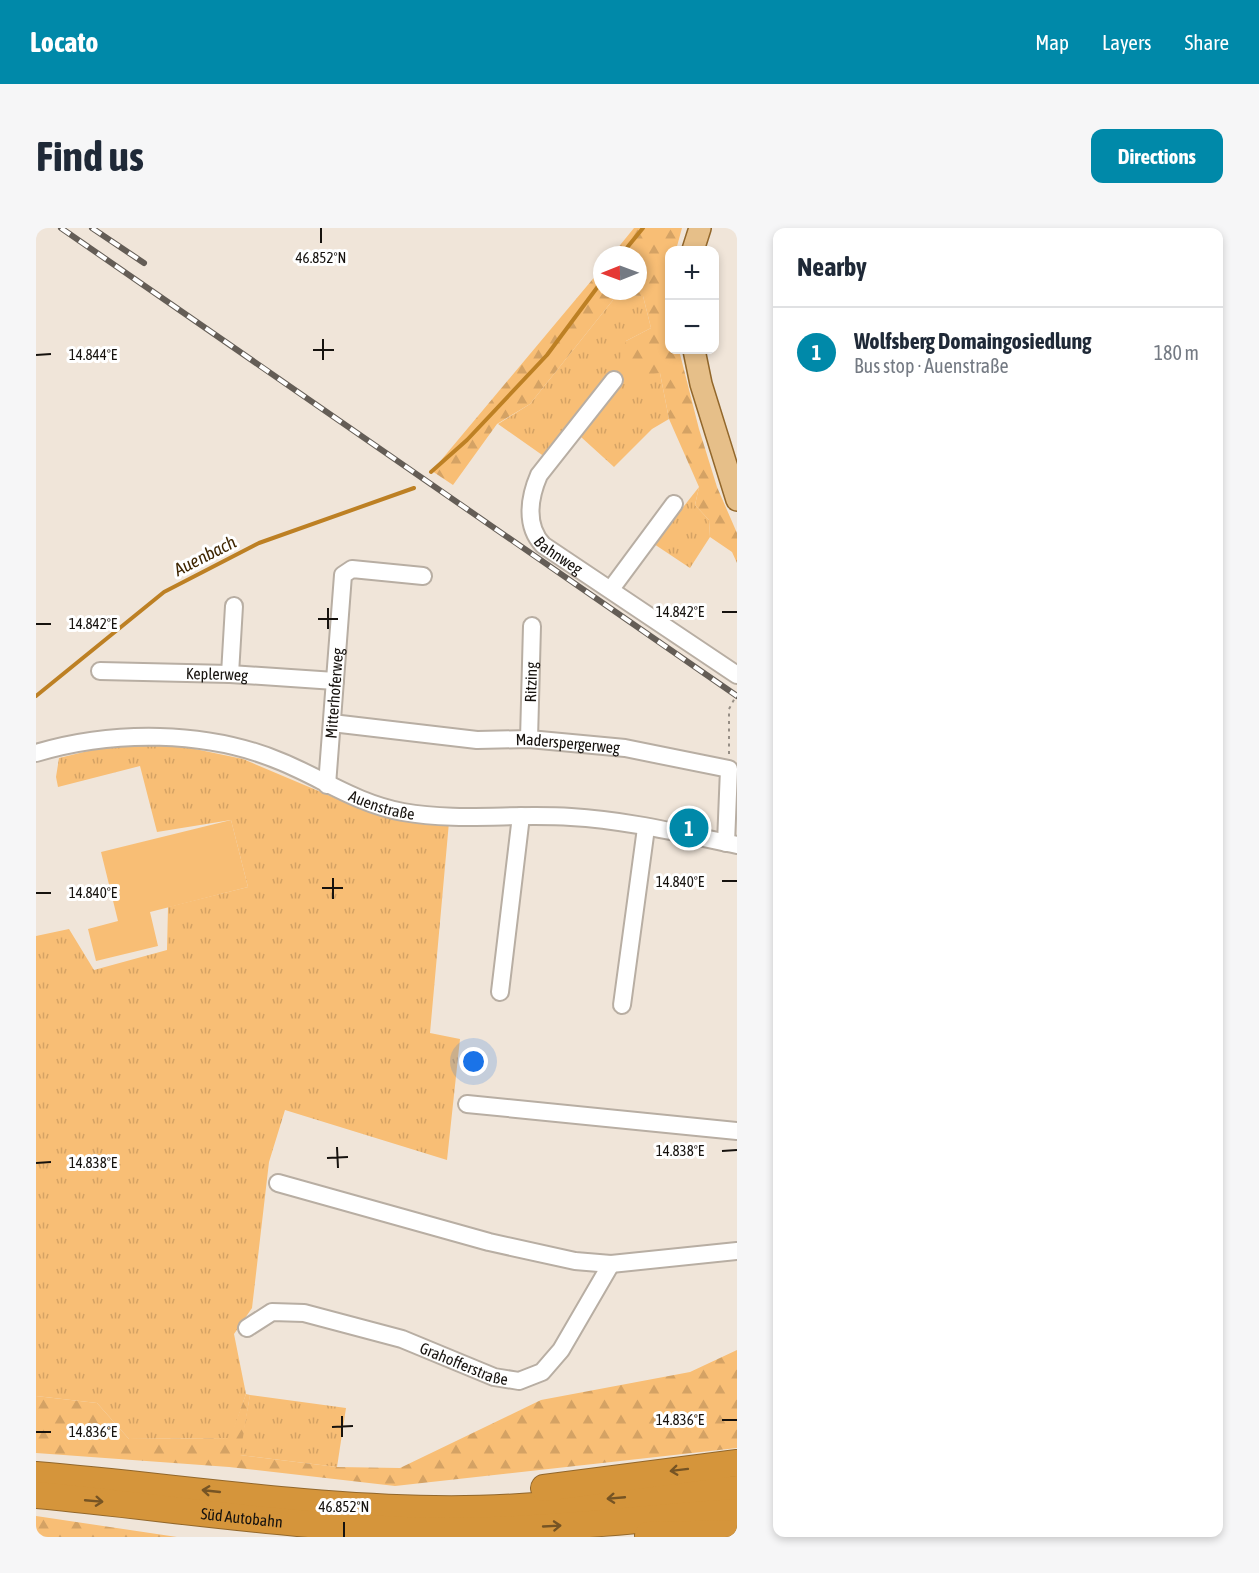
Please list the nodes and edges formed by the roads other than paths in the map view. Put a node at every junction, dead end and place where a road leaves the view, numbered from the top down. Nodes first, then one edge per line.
1 (700, 228) edge
2 (694, 246) edge
3 (695, 354) edge
4 (614, 380) dead end
5 (737, 500) edge
6 (674, 504) dead end
7 (423, 576) dead end
8 (611, 589) junction
9 (234, 606) dead end
10 (532, 626) dead end
11 (100, 671) dead end
12 (230, 674) junction
13 (737, 675) edge
14 (335, 681) junction
15 (332, 723) junction
16 (530, 739) junction
17 (36, 753) edge
18 (327, 785) junction
19 (521, 816) junction
20 (646, 828) junction
21 (732, 844) edge
22 (500, 992) dead end
23 (622, 1005) dead end
24 (467, 1104) dead end
25 (737, 1131) edge
26 (278, 1183) dead end
27 (737, 1251) edge
28 (611, 1264) junction
29 (247, 1328) dead end
30 (737, 1463) edge
31 (36, 1475) edge
32 (737, 1490) edge
33 (36, 1496) edge
34 (435, 1509) junction
35 (737, 1512) edge
36 (473, 1529) junction
37 (737, 1533) edge
38 (502, 1537) edge
39 (597, 1537) edge

1 - 2 main road
3 - 5 main road
4 - 8 street, Bahnweg
6 - 8 street
7 - 14 street, Mitterhoferweg
8 - 13 street, Bahnweg
9 - 12 street
10 - 16 street, Ritzing
11 - 12 street, Keplerweg
12 - 14 street, Keplerweg
14 - 15 street, Mitterhoferweg
15 - 16 street, Maderspergerweg
15 - 18 street, Mitterhoferweg
16 - 21 street, Maderspergerweg
17 - 18 street, Auenstraße
18 - 19 street, Auenstraße
19 - 20 street, Auenstraße
19 - 22 street
20 - 21 street, Auenstraße
20 - 23 street
24 - 25 street
26 - 28 street
27 - 28 street
28 - 29 street, Grahofferstraße
30 -> 34 highway
34 -> 31 highway, Süd Autobahn
32 -> 34 highway, Süd Autobahn
33 -> 36 highway, Süd Autobahn
36 -> 35 highway, Süd Autobahn
36 - 38 highway
37 - 39 highway

